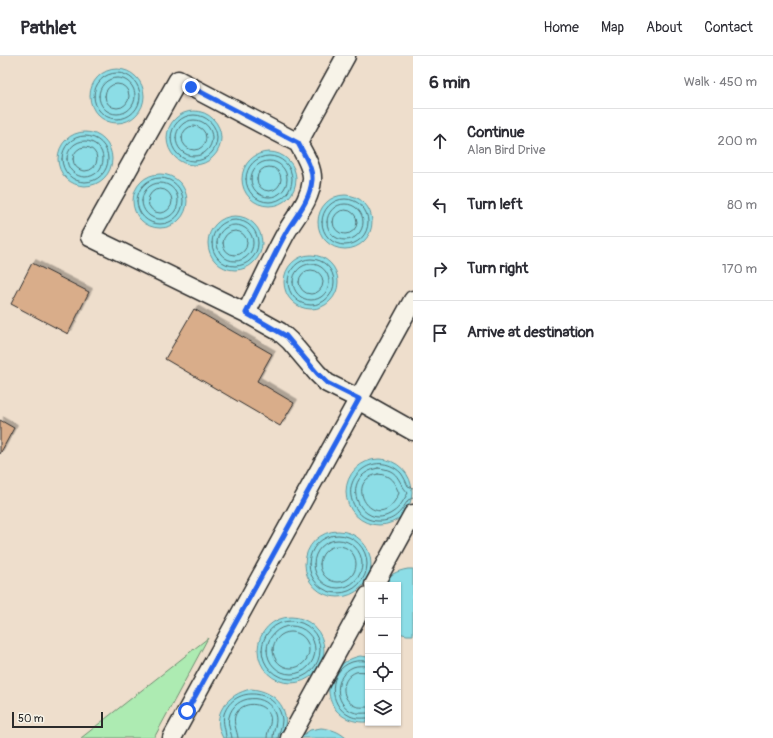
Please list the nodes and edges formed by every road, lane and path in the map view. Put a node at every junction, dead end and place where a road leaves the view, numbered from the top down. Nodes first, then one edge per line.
1 (346, 56) edge
2 (298, 143) junction
3 (413, 300) edge
4 (246, 313) junction
5 (358, 400) junction
6 (413, 431) edge
7 (413, 514) edge
8 (376, 582) edge
9 (365, 601) edge
10 (172, 738) edge
11 (290, 738) edge

1 - 2 street
2 - 4 street
2 - 4 street
3 - 5 street
4 - 5 street
5 - 6 street
5 - 10 street
7 - 8 street
9 - 11 street

